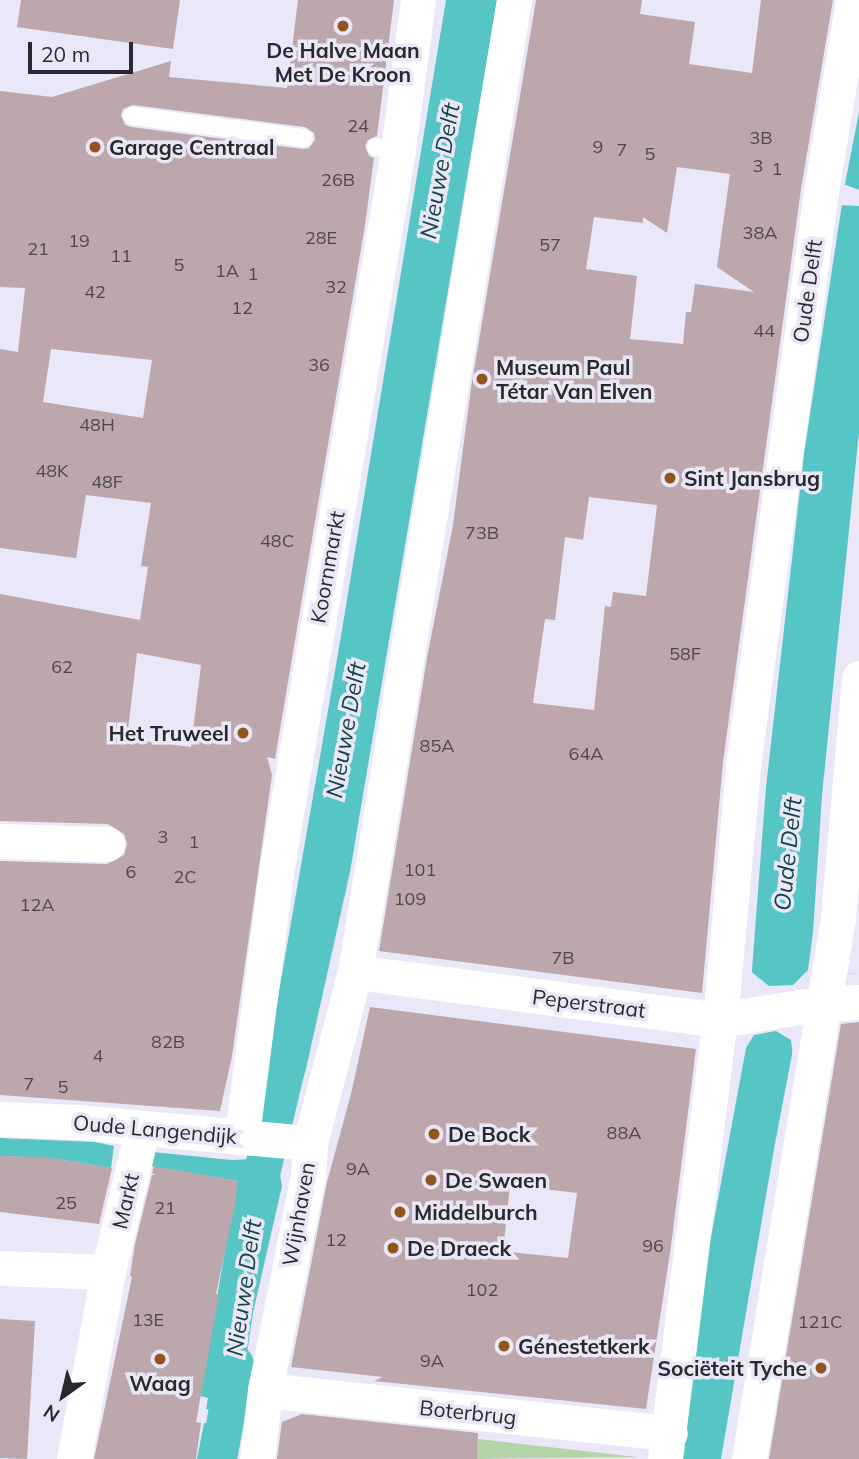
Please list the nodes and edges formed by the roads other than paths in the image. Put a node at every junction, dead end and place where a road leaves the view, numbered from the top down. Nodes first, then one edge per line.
1 (418, 0) edge
2 (514, 0) edge
3 (853, 0) edge
4 (132, 116) dead end
5 (304, 138) dead end
6 (859, 678) edge
7 (857, 717) edge
8 (0, 841) edge
9 (107, 844) dead end
10 (845, 922) edge
11 (355, 972) junction
12 (818, 998) junction
13 (859, 1002) edge
14 (734, 1017) junction
15 (0, 1119) edge
16 (243, 1135) junction
17 (301, 1143) junction
18 (137, 1150) junction
19 (0, 1268) edge
20 (108, 1272) junction
21 (265, 1390) junction
22 (668, 1446) edge
23 (74, 1459) edge
24 (257, 1459) edge
25 (749, 1459) edge

1 - 16 street, Koornmarkt
2 - 11 street
3 - 14 street, Oude Delft
4 - 5 lane
6 - 7 street
7 - 10 street
8 - 9 street
10 - 12 street
11 - 14 street, Peperstraat
11 - 17 street, Wijnhaven
12 - 13 street, Peperstraat
12 - 14 street, Peperstraat
12 - 25 street
14 - 22 street, Oude Delft
15 - 18 street, Oude Langendijk
16 - 17 street, Oude Langendijk
16 - 18 street, Oude Langendijk
17 - 21 street, Wijnhaven
18 - 20 street, Markt
19 - 20 street
20 - 23 street, Markt
21 - 22 street, Boterbrug
21 - 24 street, Wijnhaven

